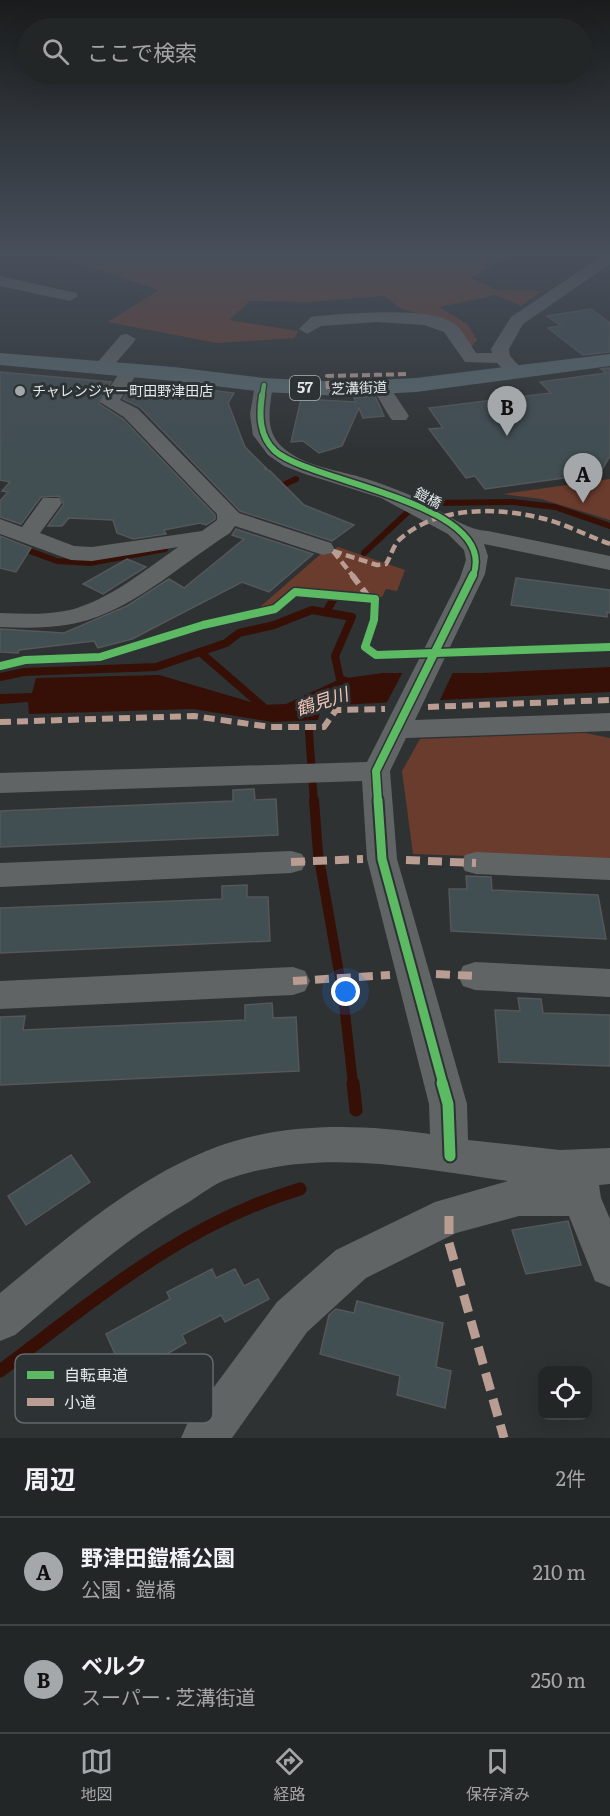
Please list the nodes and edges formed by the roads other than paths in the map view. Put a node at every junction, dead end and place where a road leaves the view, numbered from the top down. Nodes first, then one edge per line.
1 (330, 320) edge
2 (426, 320) edge
3 (518, 320) edge
4 (308, 329) dead end
5 (127, 339) dead end
6 (0, 359) edge
7 (610, 360) edge
8 (509, 365) junction
9 (102, 368) junction
10 (130, 370) junction
11 (264, 385) junction
12 (381, 387) junction
13 (399, 416) dead end
14 (51, 503) dead end
15 (229, 517) junction
16 (0, 526) edge
17 (465, 535) junction
18 (27, 536) junction
19 (209, 536) junction
20 (323, 548) dead end
21 (610, 563) edge
22 (0, 620) edge
23 (402, 717) junction
24 (610, 722) edge
25 (376, 771) junction
26 (0, 783) edge
27 (291, 862) dead end
28 (476, 863) dead end
29 (610, 869) edge
30 (0, 875) edge
31 (475, 976) dead end
32 (292, 981) dead end
33 (610, 983) edge
34 (0, 995) edge
35 (450, 1156) junction
36 (590, 1178) edge
37 (610, 1267) edge
38 (0, 1320) edge
39 (204, 1438) edge

1 - 4 street
2 - 8 street
3 - 8 street
5 - 9 street
6 - 9 main road, 芝溝街道 / 57
7 - 8 main road, 芝溝街道 / 57
8 - 12 main road, 芝溝街道 / 57
9 - 10 main road, 芝溝街道 / 57
10 - 11 main road, 芝溝街道 / 57
10 - 15 street
11 - 12 main road, 芝溝街道 / 57
11 - 17 street, 鎧橋
12 - 13 street
14 - 18 street
15 - 19 street
15 - 20 street
16 - 18 street
17 - 21 street
17 - 23 street
18 - 19 street
19 - 22 street
23 - 24 street
23 - 25 street
25 - 26 street
25 - 35 street
27 - 30 street
28 - 29 street
31 - 33 street
32 - 34 street
35 - 36 street
35 - 38 street
36 - 37 street
36 - 39 street

